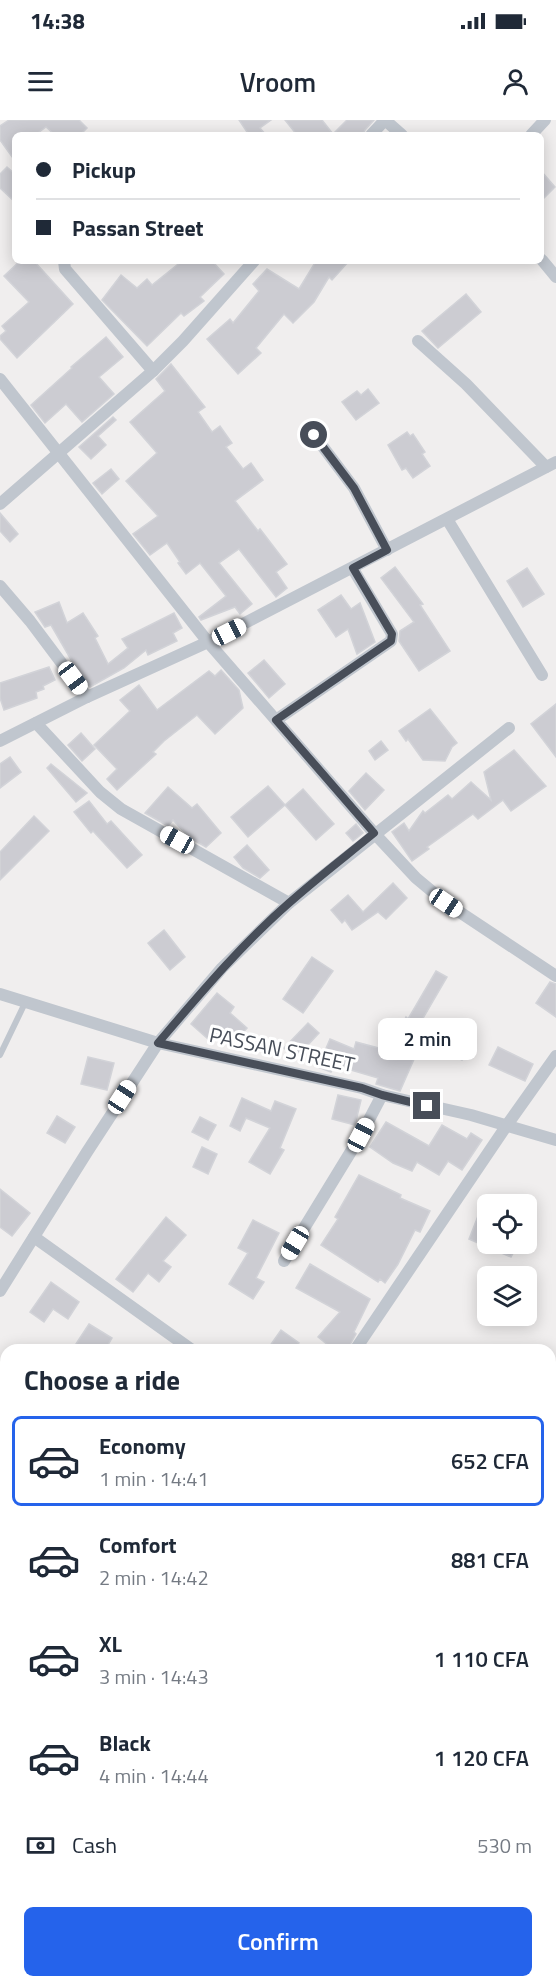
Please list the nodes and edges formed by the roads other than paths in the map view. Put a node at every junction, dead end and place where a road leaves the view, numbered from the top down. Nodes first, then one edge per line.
1 (385, 120) edge
2 (545, 120) edge
3 (373, 132) edge
4 (399, 132) edge
5 (534, 132) edge
6 (548, 262) edge
7 (64, 264) edge
8 (251, 264) edge
9 (556, 277) edge
10 (418, 341) dead end
11 (153, 370) junction
12 (0, 380) edge
13 (314, 435) dead end
14 (59, 454) junction
15 (551, 465) edge
16 (0, 504) edge
17 (447, 519) junction
18 (387, 550) junction
19 (353, 568) junction
20 (0, 586) edge
21 (208, 642) junction
22 (542, 675) dead end
23 (87, 697) junction
24 (276, 720) junction
25 (36, 723) junction
26 (509, 728) dead end
27 (2, 735) edge
28 (374, 833) junction
29 (289, 903) junction
30 (556, 976) edge
31 (0, 994) edge
32 (26, 1003) junction
33 (158, 1043) junction
34 (0, 1055) edge
35 (556, 1056) edge
36 (382, 1095) junction
37 (507, 1125) junction
38 (556, 1140) edge
39 (34, 1237) junction
40 (284, 1261) dead end
41 (0, 1291) edge
42 (184, 1344) edge
43 (359, 1344) edge

1 - 3 street
1 - 4 street
2 - 5 street
6 - 9 street
7 - 11 street
8 - 11 street
10 - 15 street
11 - 14 street
12 - 14 street
13 - 18 street
14 - 16 street
14 - 21 street
15 - 17 street
17 - 18 street
17 - 22 street
18 - 19 street
19 - 21 street
19 - 24 street
20 - 23 street
21 - 23 street
21 - 24 street
23 - 25 street
24 - 28 street
25 - 27 street
25 - 29 street
26 - 28 street
28 - 29 street
28 - 30 street
29 - 33 street
31 - 32 street, PASSAN STREET
32 - 33 street, PASSAN STREET
32 - 34 lane
33 - 36 street, PASSAN STREET
33 - 39 street
35 - 37 street
36 - 37 street, PASSAN STREET
36 - 40 street
37 - 38 street, PASSAN STREET
37 - 43 street
39 - 41 street
39 - 42 street

